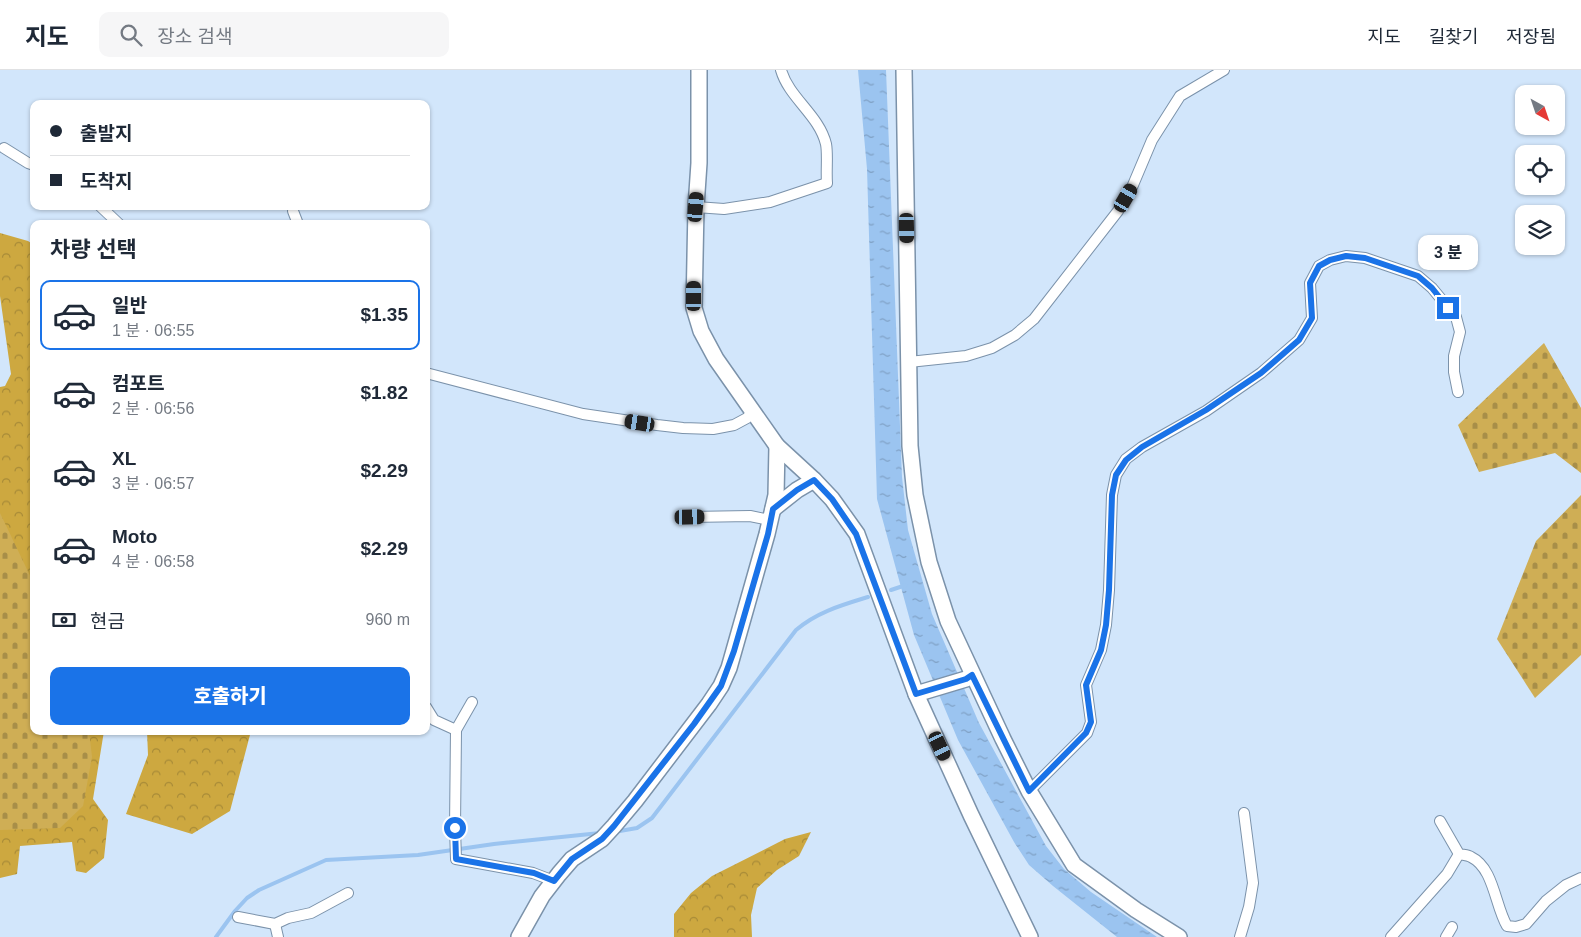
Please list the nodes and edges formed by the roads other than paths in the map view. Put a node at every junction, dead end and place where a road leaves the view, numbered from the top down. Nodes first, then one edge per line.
1 (698, 70) edge
2 (781, 70) edge
3 (904, 70) edge
4 (1224, 70) edge
5 (4, 148) dead end
6 (30, 163) edge
7 (696, 207) junction
8 (104, 210) edge
9 (293, 211) dead end
10 (115, 220) edge
11 (296, 220) edge
12 (909, 362) junction
13 (430, 374) edge
14 (1458, 392) dead end
15 (752, 412) junction
16 (777, 446) junction
17 (814, 480) junction
18 (771, 515) junction
19 (690, 517) dead end
20 (969, 677) junction
21 (920, 693) junction
22 (472, 702) dead end
23 (430, 714) edge
24 (456, 730) junction
25 (1029, 791) junction
26 (1244, 813) dead end
27 (1440, 820) dead end
28 (1459, 854) junction
29 (1581, 878) edge
30 (554, 881) junction
31 (348, 893) dead end
32 (238, 917) dead end
33 (275, 924) junction
34 (1452, 927) dead end
35 (278, 937) edge
36 (519, 937) edge
37 (1030, 937) edge
38 (1179, 937) edge
39 (1240, 937) edge
40 (1390, 937) edge
41 (1446, 937) edge

1 - 7 street
2 - 7 street
3 - 12 street
4 - 12 street
5 - 6 street
7 - 15 street
8 - 10 street
9 - 11 street
12 - 20 street
13 - 15 street
14 - 25 street
15 - 16 street
16 - 17 street
16 - 18 street
17 - 18 street
17 - 21 street
18 - 19 street
18 - 30 street
20 - 21 street
20 - 25 street
21 - 37 street
22 - 24 street
23 - 24 street
24 - 30 street
25 - 38 street
26 - 39 street
27 - 28 street
28 - 29 street
28 - 40 street
30 - 36 street
31 - 33 street
32 - 33 street
33 - 35 street
34 - 41 street

